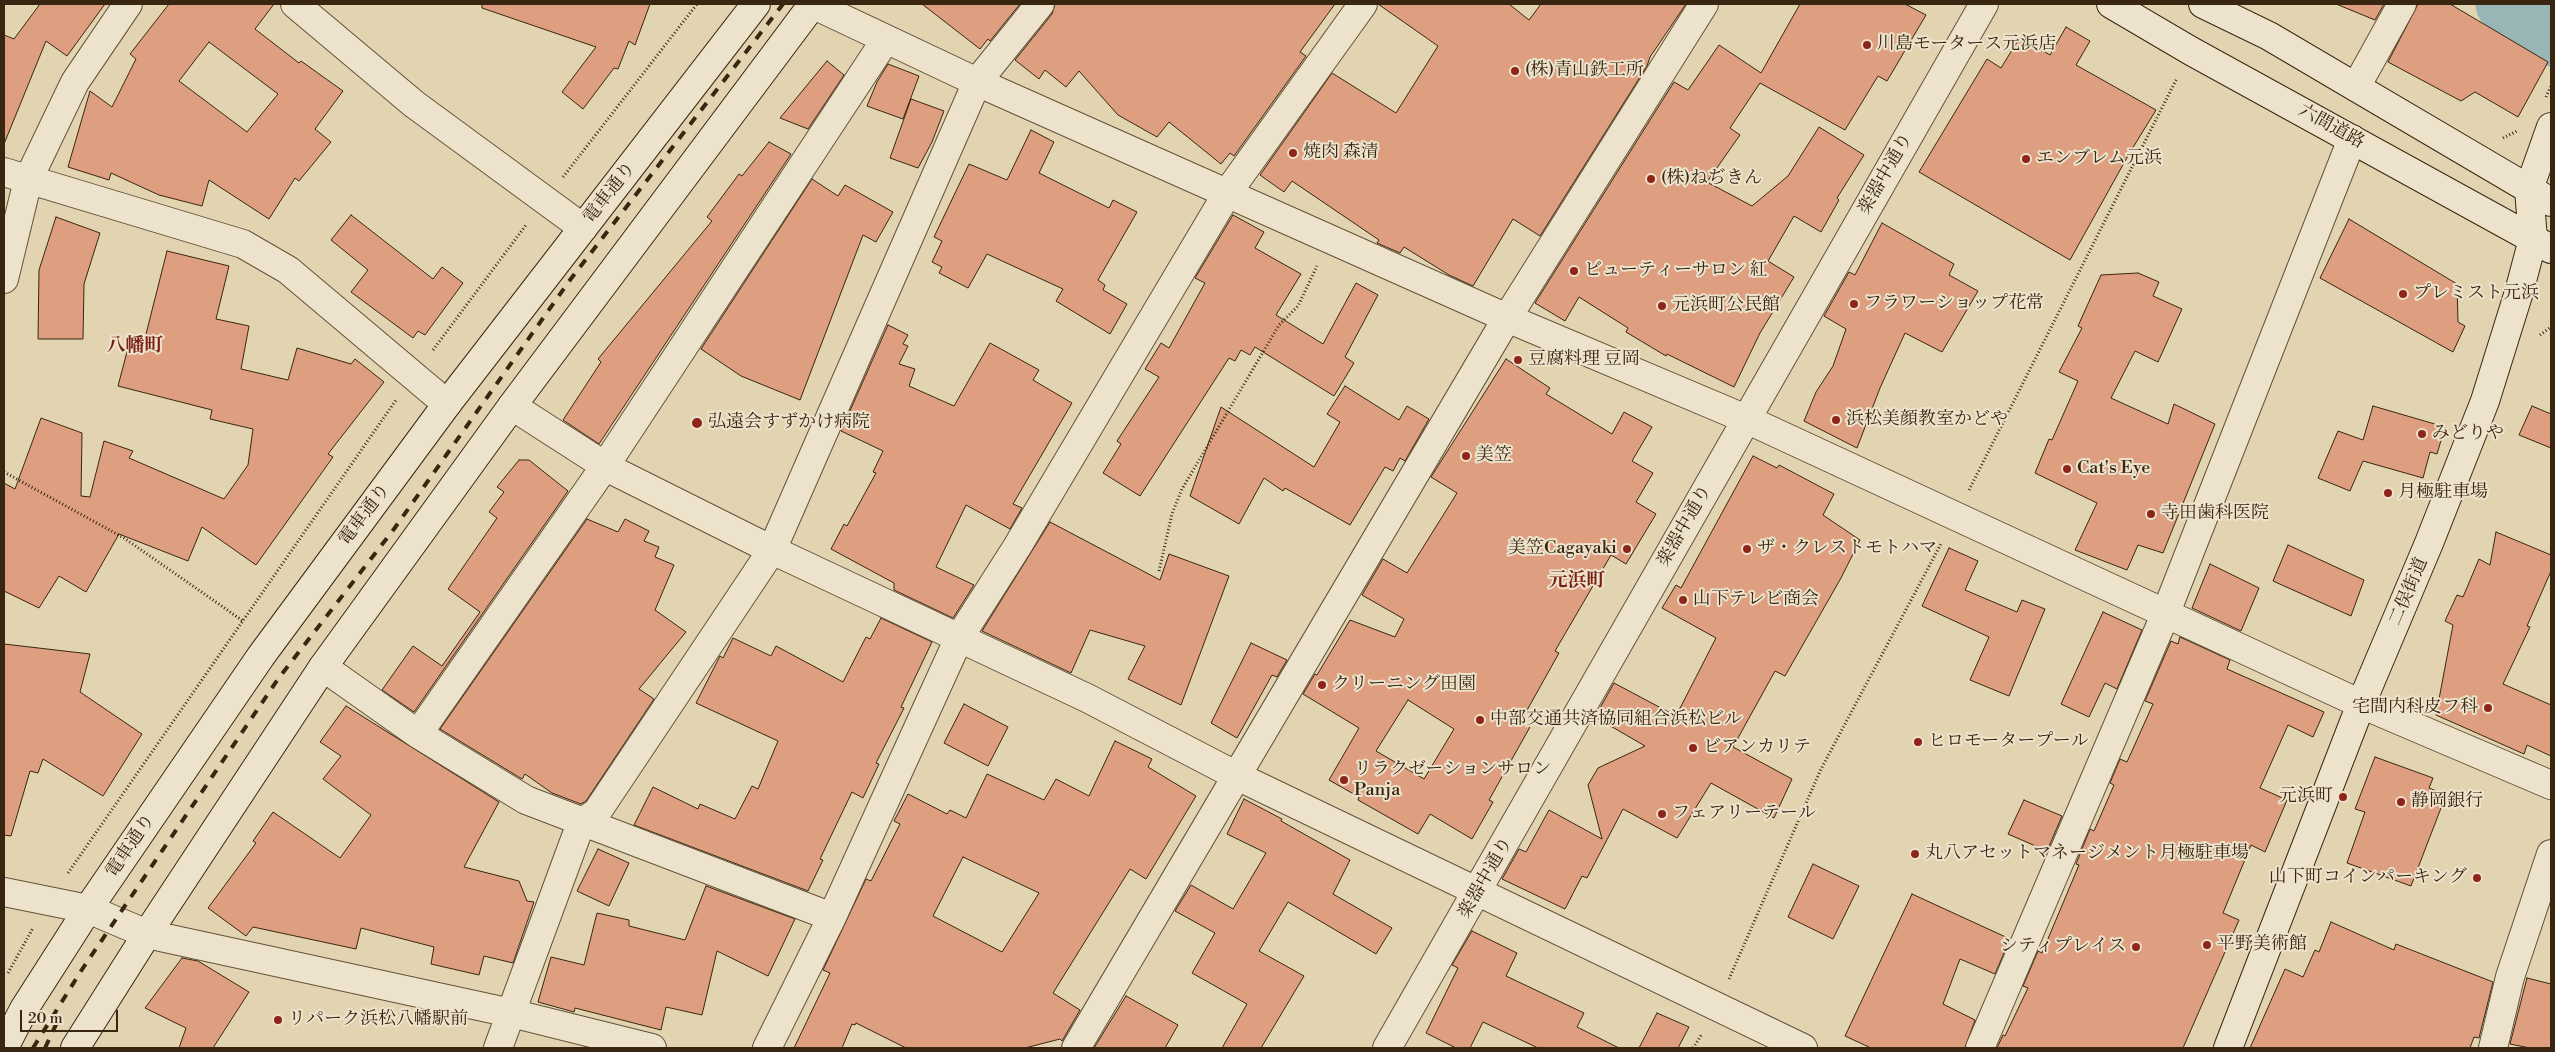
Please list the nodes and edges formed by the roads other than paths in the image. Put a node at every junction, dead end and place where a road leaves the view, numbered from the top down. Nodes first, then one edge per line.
1 (128, 4) edge
2 (295, 4) edge
3 (756, 4) edge
4 (812, 4) edge
5 (1040, 4) edge
6 (1363, 4) edge
7 (1704, 4) edge
8 (1984, 4) edge
9 (2111, 4) edge
10 (2402, 4) edge
11 (2220, 7) edge
12 (886, 39) junction
13 (977, 82) junction
14 (2356, 87) junction
15 (2551, 127) edge
16 (2352, 139) junction
17 (16, 176) edge
18 (1228, 192) junction
19 (2540, 195) edge
20 (583, 228) junction
21 (2542, 244) edge
22 (4, 279) edge
23 (1507, 318) junction
24 (447, 404) junction
25 (512, 406) junction
26 (1746, 419) junction
27 (606, 466) junction
28 (772, 550) junction
29 (2165, 614) junction
30 (959, 638) junction
31 (323, 667) junction
32 (2362, 704) junction
33 (418, 734) junction
34 (1237, 776) junction
35 (2551, 785) edge
36 (582, 823) junction
37 (2551, 854) edge
38 (4, 892) edge
39 (1478, 893) junction
40 (88, 910) junction
41 (832, 917) junction
42 (147, 934) junction
43 (511, 1013) junction
44 (4, 1048) edge
45 (76, 1048) edge
46 (498, 1048) edge
47 (652, 1048) edge
48 (767, 1048) edge
49 (1076, 1048) edge
50 (1387, 1048) edge
51 (1803, 1048) edge
52 (1980, 1048) edge
53 (2228, 1048) edge
54 (2494, 1048) edge

1 - 17 street
2 - 20 street
3 - 20 street, 電車通り
4 - 12 street
4 - 25 street
5 - 13 street
6 - 18 street
7 - 23 street
8 - 26 street, 楽器中通り
9 - 16 street, 六間道路
10 - 14 street
11 - 14 street
12 - 13 street
12 - 27 street
13 - 18 street
13 - 28 street
14 - 19 street
15 - 19 street, 二俣街道
16 - 21 street, 六間道路
16 - 29 street
17 - 22 street
17 - 24 street
18 - 23 street
18 - 30 street
19 - 21 street, 二俣街道
20 - 24 street, 電車通り
21 - 32 street, 二俣街道
23 - 26 street
23 - 34 street
24 - 40 street, 電車通り
25 - 27 street
25 - 31 street
26 - 29 street
26 - 39 street, 楽器中通り
27 - 28 street
27 - 33 street
28 - 30 street
28 - 36 street
29 - 32 street
29 - 52 street
30 - 34 street
30 - 41 street
31 - 33 street
31 - 42 street
32 - 35 street
32 - 53 street, 二俣街道
33 - 36 street
34 - 39 street
34 - 49 street
36 - 41 street
36 - 43 street
37 - 54 street
38 - 40 street
39 - 50 street, 楽器中通り
39 - 51 street
40 - 42 street
40 - 44 street, 電車通り
41 - 48 street
42 - 43 street
42 - 45 street
43 - 46 street
43 - 47 street

